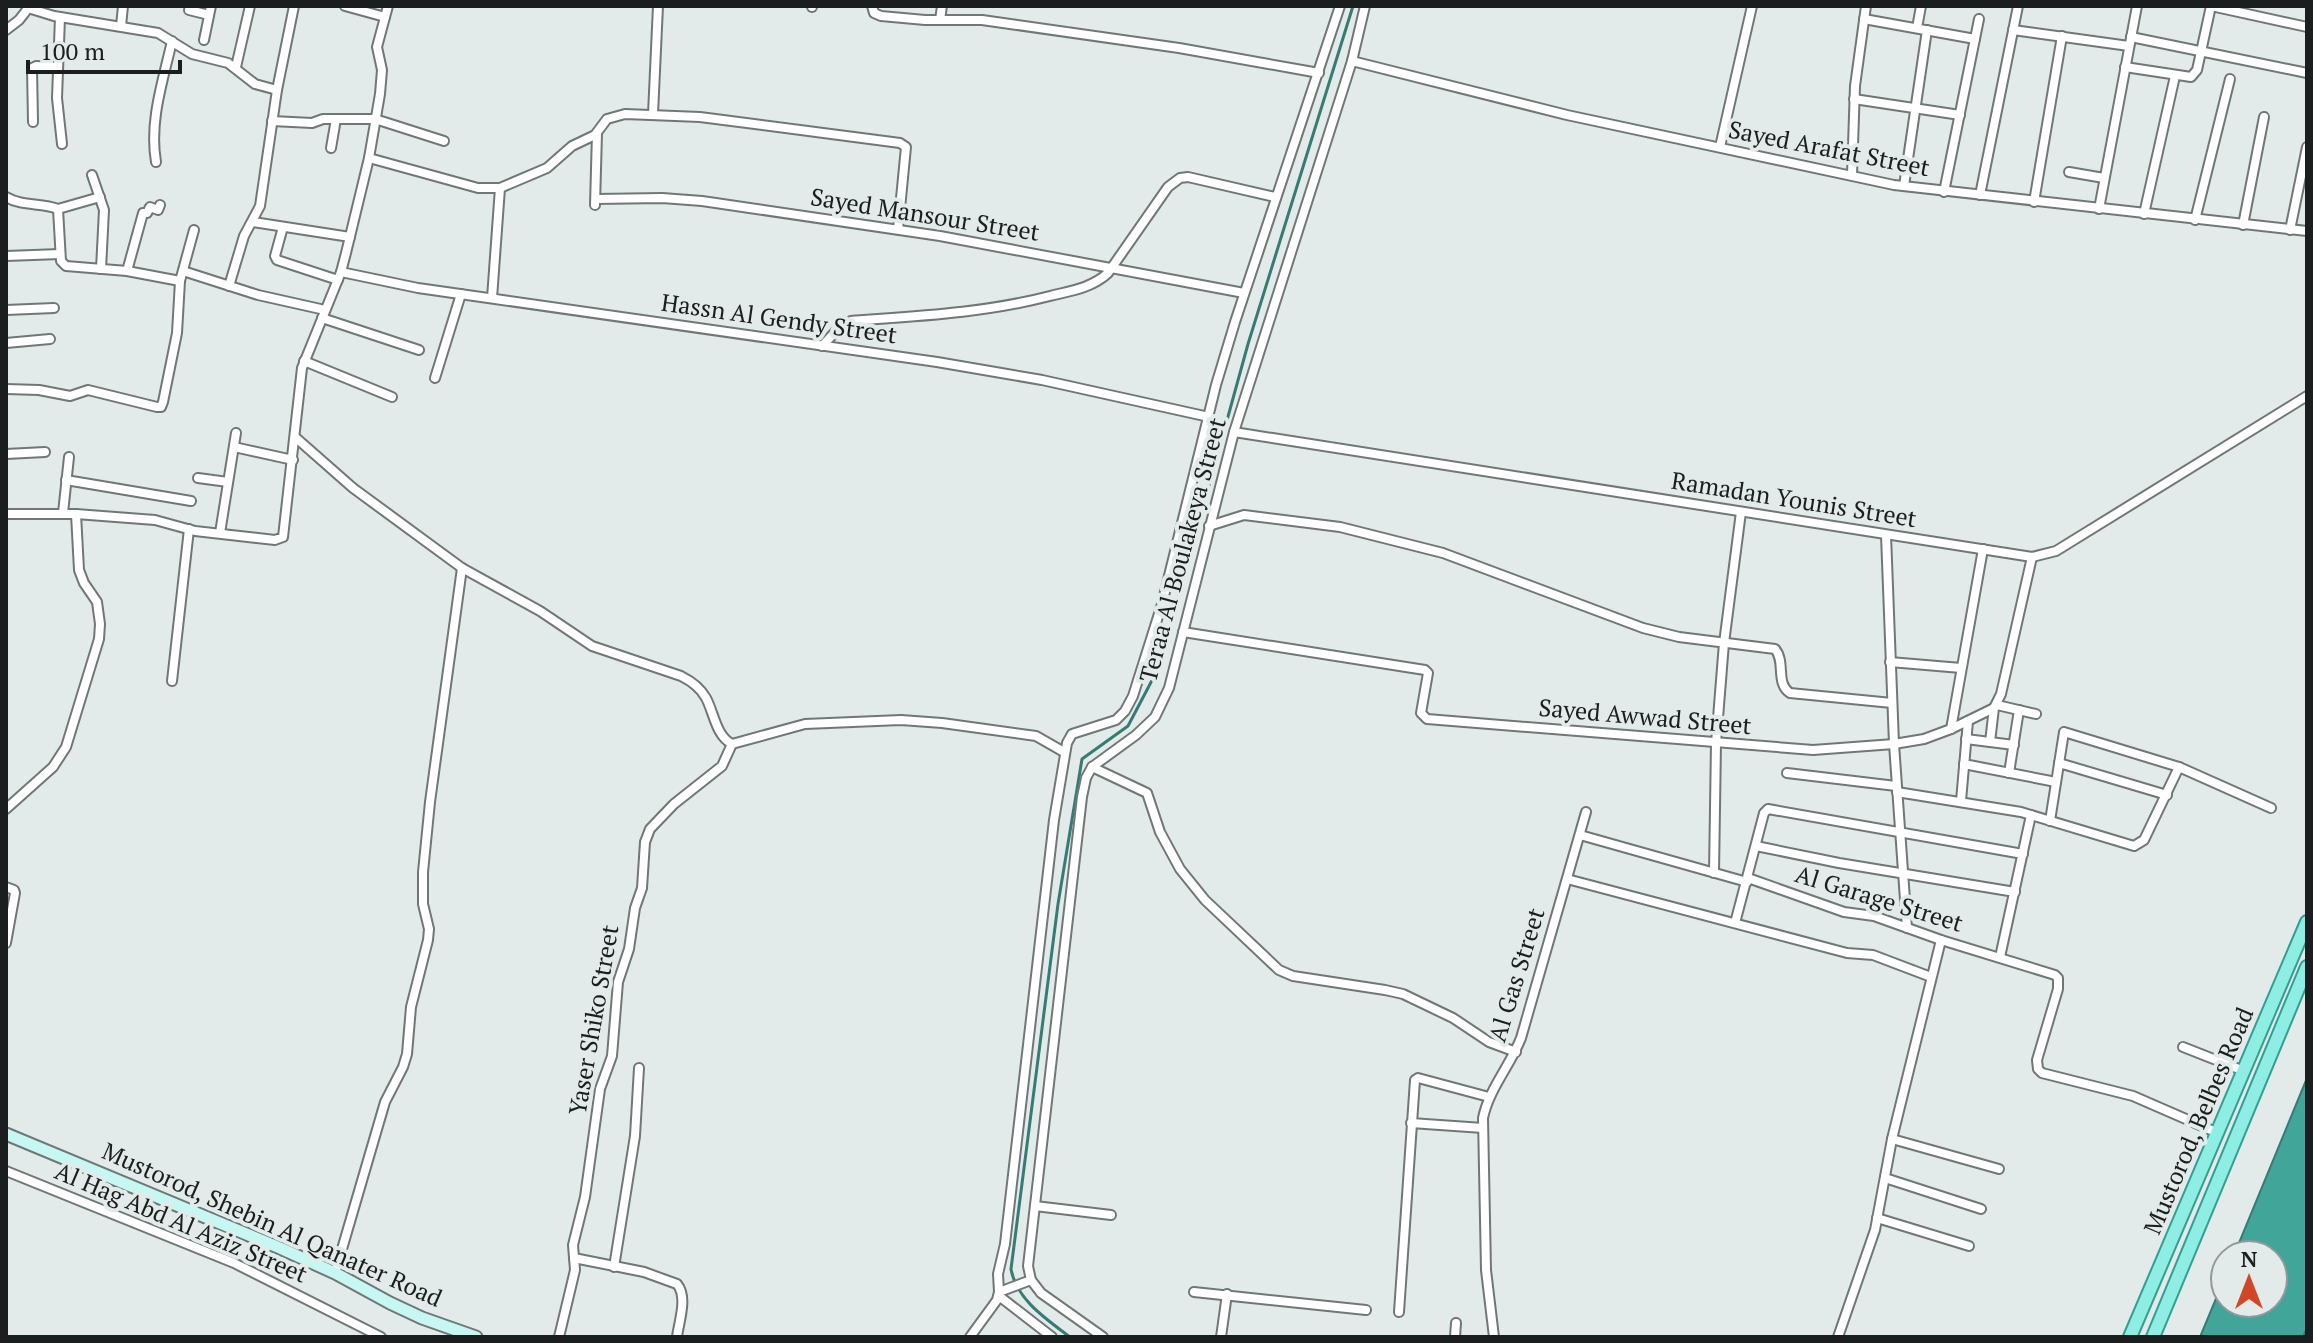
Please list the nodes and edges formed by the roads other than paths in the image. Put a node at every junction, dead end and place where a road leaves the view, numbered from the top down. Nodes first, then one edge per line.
1 (123, 6) edge
2 (250, 6) edge
3 (294, 6) edge
4 (345, 6) edge
5 (388, 6) edge
6 (658, 6) edge
7 (872, 6) edge
8 (904, 6) edge
9 (942, 6) edge
10 (1340, 6) edge
11 (1365, 6) edge
12 (1752, 6) edge
13 (1866, 6) edge
14 (1921, 6) edge
15 (2018, 6) edge
16 (2137, 6) edge
17 (2211, 6) edge
18 (29, 7) edge
19 (189, 10) dead end
20 (210, 10) edge
21 (60, 17) junction
22 (385, 17) junction
23 (903, 18) junction
24 (1864, 19) junction
25 (1979, 19) dead end
26 (940, 20) junction
27 (121, 26) junction
28 (2307, 27) edge
29 (1917, 28) junction
30 (6, 30) edge
31 (1927, 30) junction
32 (2013, 30) junction
33 (2062, 36) junction
34 (1975, 39) junction
35 (204, 40) dead end
36 (172, 41) junction
37 (2130, 41) junction
38 (2201, 51) junction
39 (1352, 61) junction
40 (58, 67) junction
41 (236, 67) junction
42 (2125, 67) junction
43 (1319, 73) junction
44 (2307, 73) edge
45 (2175, 76) junction
46 (2230, 79) dead end
47 (277, 90) junction
48 (1854, 99) junction
49 (1915, 108) junction
50 (653, 114) junction
51 (1960, 115) junction
52 (2264, 117) dead end
53 (336, 119) junction
54 (375, 119) junction
55 (272, 121) junction
56 (33, 122) dead end
57 (597, 132) junction
58 (444, 141) dead end
59 (62, 144) dead end
60 (1720, 147) junction
61 (2307, 147) edge
62 (331, 148) dead end
63 (369, 158) junction
64 (156, 162) dead end
65 (2069, 172) dead end
66 (92, 175) dead end
67 (1852, 175) junction
68 (2104, 178) junction
69 (1904, 186) junction
70 (500, 188) junction
71 (1944, 192) junction
72 (1980, 195) junction
73 (6, 197) edge
74 (100, 197) junction
75 (1275, 197) junction
76 (2034, 202) junction
77 (160, 205) dead end
78 (58, 209) junction
79 (2099, 209) junction
80 (2144, 214) junction
81 (2195, 220) junction
82 (253, 222) junction
83 (2243, 225) junction
84 (283, 227) junction
85 (898, 229) junction
86 (194, 230) dead end
87 (2290, 230) junction
88 (2307, 231) edge
89 (350, 237) junction
90 (60, 254) junction
91 (6, 256) edge
92 (1112, 267) junction
93 (101, 269) junction
94 (127, 271) junction
95 (183, 271) junction
96 (340, 276) junction
97 (180, 281) junction
98 (229, 286) junction
99 (1244, 293) junction
100 (461, 294) junction
101 (492, 298) junction
102 (54, 308) dead end
103 (6, 310) edge
104 (323, 314) junction
105 (50, 339) dead end
106 (6, 343) edge
107 (822, 346) junction
108 (419, 350) dead end
109 (304, 361) junction
110 (435, 378) dead end
111 (6, 389) edge
112 (2307, 396) edge
113 (392, 397) dead end
114 (1209, 417) junction
115 (1234, 432) junction
116 (236, 433) dead end
117 (295, 437) junction
118 (234, 447) junction
119 (45, 452) dead end
120 (6, 454) edge
121 (69, 457) dead end
122 (293, 460) junction
123 (198, 478) dead end
124 (66, 480) junction
125 (228, 482) junction
126 (191, 501) dead end
127 (1741, 512) junction
128 (63, 513) junction
129 (6, 514) edge
130 (76, 514) junction
131 (1209, 526) junction
132 (189, 529) junction
133 (220, 533) junction
134 (1886, 535) junction
135 (1983, 549) junction
136 (2032, 557) junction
137 (462, 568) junction
138 (1183, 632) junction
139 (1724, 643) junction
140 (1890, 662) junction
141 (1961, 668) junction
142 (172, 681) dead end
143 (1892, 703) junction
144 (1995, 707) junction
145 (2019, 710) junction
146 (2036, 714) dead end
147 (1968, 721) junction
148 (1951, 729) junction
149 (1966, 739) junction
150 (1990, 742) junction
151 (1716, 743) junction
152 (732, 744) junction
153 (1894, 744) junction
154 (2014, 745) junction
155 (1064, 752) junction
156 (2059, 763) junction
157 (1964, 764) junction
158 (1092, 767) junction
159 (2179, 767) junction
160 (1787, 773) dead end
161 (2009, 773) junction
162 (2056, 782) junction
163 (1896, 789) junction
164 (2167, 795) junction
165 (1961, 801) junction
166 (2271, 808) dead end
167 (6, 809) edge
168 (1586, 812) dead end
169 (2031, 815) junction
170 (2050, 821) junction
171 (1900, 831) junction
172 (1580, 835) junction
173 (1756, 846) junction
174 (2023, 854) junction
175 (1714, 873) junction
176 (1903, 874) junction
177 (1567, 879) junction
178 (1747, 880) junction
179 (6, 887) edge
180 (2015, 892) junction
181 (2307, 922) edge
182 (1735, 923) junction
183 (1907, 928) junction
184 (1941, 940) junction
185 (6, 943) edge
186 (2000, 957) junction
187 (2307, 967) edge
188 (1931, 977) junction
189 (2183, 1047) dead end
190 (1516, 1052) junction
191 (639, 1068) dead end
192 (2244, 1071) junction
193 (1489, 1097) junction
194 (1411, 1123) junction
195 (1483, 1128) junction
196 (2218, 1133) junction
197 (6, 1134) edge
198 (1892, 1139) junction
199 (1999, 1169) dead end
200 (6, 1171) edge
201 (1885, 1178) junction
202 (1035, 1206) junction
203 (1981, 1209) dead end
204 (1111, 1215) dead end
205 (1877, 1218) junction
206 (1969, 1246) dead end
207 (574, 1258) junction
208 (614, 1267) junction
209 (335, 1273) junction
210 (1028, 1281) junction
211 (1194, 1292) dead end
212 (1001, 1293) junction
213 (1227, 1294) junction
214 (1366, 1310) dead end
215 (1399, 1312) dead end
216 (1456, 1323) dead end
217 (1038, 1332) edge
218 (381, 1337) edge
219 (476, 1337) edge
220 (559, 1337) edge
221 (677, 1337) edge
222 (970, 1337) edge
223 (1052, 1337) edge
224 (1103, 1337) edge
225 (1221, 1337) edge
226 (1455, 1337) edge
227 (1494, 1337) edge
228 (1838, 1337) edge
229 (2130, 1337) edge
230 (2153, 1337) edge

1 - 27 street
2 - 41 street
3 - 47 street
4 - 22 street
5 - 22 street
6 - 50 street
7 - 23 street
8 - 23 street
9 - 26 street
10 - 43 street, Teraa Al Boulakeya Street
11 - 39 street, Teraa Al Boulakeya Street
12 - 60 street
13 - 24 street
14 - 29 street
15 - 32 street
16 - 37 street
17 - 28 street
17 - 38 street
18 - 21 street
18 - 30 street
19 - 20 street
20 - 35 street
21 - 27 street
21 - 40 street
22 - 54 street
23 - 26 street
24 - 29 street
24 - 48 street
25 - 34 street
26 - 43 street
27 - 36 street
29 - 31 street
31 - 34 street
31 - 49 street
32 - 33 street
32 - 72 street
33 - 37 street
33 - 76 street
34 - 51 street
36 - 41 street
36 - 64 street
37 - 38 street
37 - 42 street
38 - 44 street
38 - 45 street
39 - 60 street, Sayed Arafat Street
39 - 115 street, Teraa Al Boulakeya Street
40 - 56 street
40 - 59 street
41 - 47 street
42 - 45 street
42 - 68 street
43 - 75 street, Teraa Al Boulakeya Street
45 - 80 street
46 - 81 street
47 - 55 street
48 - 49 street
48 - 67 street
49 - 51 street
49 - 69 street
50 - 57 street
50 - 85 street
51 - 71 street
52 - 83 street
53 - 54 street
53 - 55 street
53 - 62 street
54 - 58 street
54 - 63 street
55 - 82 street
57 - 70 street
57 - 85 street, Sayed Mansour Street
60 - 67 street, Sayed Arafat Street
61 - 87 street
63 - 70 street
63 - 89 street
65 - 68 street
66 - 74 street
67 - 69 street, Sayed Arafat Street
68 - 79 street
69 - 71 street, Sayed Arafat Street
70 - 101 street
71 - 72 street, Sayed Arafat Street
72 - 76 street, Sayed Arafat Street
73 - 78 street
74 - 78 street
74 - 93 street
75 - 92 street
75 - 99 street, Teraa Al Boulakeya Street
76 - 79 street, Sayed Arafat Street
77 - 94 street
78 - 90 street
79 - 80 street, Sayed Arafat Street
80 - 81 street, Sayed Arafat Street
81 - 83 street, Sayed Arafat Street
82 - 84 street
82 - 98 street
83 - 87 street, Sayed Arafat Street
84 - 89 street
84 - 96 street, Hassn Al Gendy Street
85 - 92 street, Sayed Mansour Street
86 - 95 street
87 - 88 street, Sayed Arafat Street
89 - 96 street
90 - 91 street
90 - 93 street
92 - 99 street, Sayed Mansour Street
92 - 107 street
93 - 94 street
94 - 97 street
95 - 97 street
95 - 98 street
96 - 100 street, Hassn Al Gendy Street
96 - 104 street
97 - 111 street
98 - 104 street
99 - 114 street, Teraa Al Boulakeya Street
100 - 101 street, Hassn Al Gendy Street
100 - 110 street
101 - 107 street, Hassn Al Gendy Street
102 - 103 street
104 - 108 street
104 - 109 street
105 - 106 street
107 - 114 street, Hassn Al Gendy Street
109 - 113 street
109 - 117 street
112 - 136 street
114 - 155 street, Teraa Al Boulakeya Street
115 - 127 street, Ramadan Younis Street
115 - 131 street, Teraa Al Boulakeya Street
116 - 118 street
117 - 122 street
117 - 137 street
118 - 122 street
118 - 125 street
119 - 120 street
121 - 124 street
122 - 133 street
123 - 125 street
124 - 126 street
124 - 128 street
125 - 133 street
127 - 134 street, Ramadan Younis Street
127 - 139 street
128 - 129 street
128 - 130 street
130 - 132 street
130 - 167 street
131 - 138 street, Teraa Al Boulakeya Street
131 - 139 street
132 - 133 street
132 - 142 street
134 - 135 street, Ramadan Younis Street
134 - 140 street
135 - 136 street, Ramadan Younis Street
135 - 141 street
136 - 144 street
137 - 152 street
137 - 209 street
138 - 151 street, Sayed Awwad Street
138 - 158 street, Teraa Al Boulakeya Street
139 - 143 street
139 - 151 street
140 - 141 street
140 - 143 street
141 - 148 street
143 - 153 street
144 - 145 street
144 - 147 street, Sayed Awwad Street
144 - 150 street
145 - 146 street
145 - 154 street
147 - 148 street, Sayed Awwad Street
147 - 149 street
148 - 153 street, Sayed Awwad Street
149 - 150 street
149 - 157 street
150 - 154 street
151 - 153 street, Sayed Awwad Street
151 - 175 street
152 - 155 street
152 - 207 street, Yaser Shiko Street
153 - 163 street
154 - 161 street
155 - 212 street
156 - 159 street
156 - 162 street
156 - 164 street
157 - 161 street
157 - 165 street
158 - 190 street
158 - 202 street
159 - 164 street
159 - 166 street
160 - 163 street
161 - 162 street
162 - 170 street
163 - 165 street
163 - 171 street
164 - 170 street
165 - 169 street
168 - 172 street, Al Gas Street
169 - 170 street
169 - 174 street
171 - 173 street
171 - 174 street
171 - 176 street
172 - 175 street, Al Garage Street
172 - 177 street, Al Gas Street
173 - 176 street
173 - 178 street
174 - 180 street
175 - 178 street, Al Garage Street
176 - 180 street
176 - 183 street
177 - 182 street
177 - 190 street, Al Gas Street
178 - 182 street
178 - 183 street, Al Garage Street
179 - 185 street
180 - 186 street
181 - 192 main road, Mustorod, Belbes Road
182 - 188 street
183 - 184 street, Al Garage Street
184 - 186 street, Al Garage Street
184 - 188 street
186 - 196 street, Al Garage Street
187 - 230 main road, Mustorod, Belbes Road
188 - 198 street
189 - 192 street
190 - 193 street, Al Gas Street
191 - 208 street
192 - 196 main road, Mustorod, Belbes Road
193 - 194 street
193 - 195 street, Al Gas Street
194 - 195 street
194 - 215 street
195 - 227 street, Al Gas Street
196 - 229 main road, Mustorod, Belbes Road
197 - 209 main road, Mustorod, Shebin Al Qanater Road
198 - 199 street
198 - 201 street
200 - 218 street, Al Hag Abd Al Aziz Street
201 - 203 street
201 - 205 street
202 - 204 street
202 - 210 street
205 - 206 street
205 - 228 street
207 - 208 street
207 - 220 street, Yaser Shiko Street
208 - 221 street
209 - 219 main road, Mustorod, Shebin Al Qanater Road
210 - 212 street
210 - 224 street
211 - 213 street
212 - 217 street
212 - 222 street
213 - 214 street
213 - 225 street
216 - 226 street
217 - 223 street

